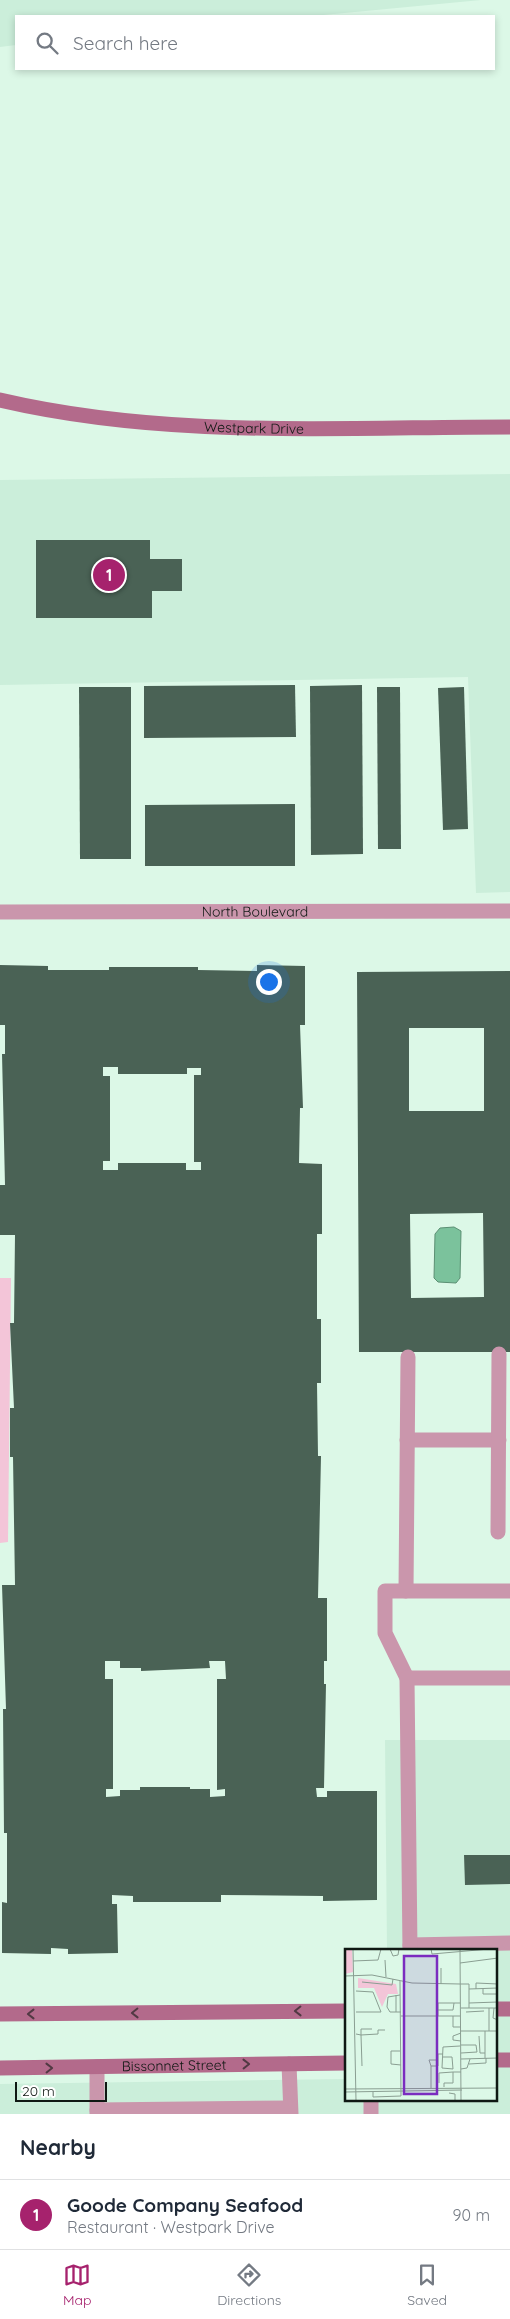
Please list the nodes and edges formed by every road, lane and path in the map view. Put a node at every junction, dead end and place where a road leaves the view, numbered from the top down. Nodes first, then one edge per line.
1 (0, 400) edge
2 (510, 427) edge
3 (510, 911) edge
4 (0, 912) edge
5 (499, 1354) dead end
6 (408, 1357) dead end
7 (407, 1440) junction
8 (499, 1440) junction
9 (498, 1532) dead end
10 (406, 1591) junction
11 (510, 1591) edge
12 (407, 1678) junction
13 (510, 1678) edge
14 (510, 1943) edge
15 (410, 1948) edge
16 (345, 2011) edge
17 (0, 2014) edge
18 (345, 2063) edge
19 (289, 2064) junction
20 (97, 2067) junction
21 (0, 2068) edge
22 (290, 2111) edge
23 (97, 2112) edge

1 - 2 main road, Westpark Drive
3 - 4 street, North Boulevard
5 - 8 street
6 - 7 street
7 - 8 street
7 - 10 street
8 - 9 street
10 - 11 street
10 - 12 street
12 - 13 street
12 - 15 street
14 - 15 street
16 -> 17 main road
18 - 19 main road, Bissonnet Street
20 -> 19 main road, Bissonnet Street
19 - 22 street
21 -> 20 main road, Bissonnet Street
20 - 23 street
22 - 23 street

